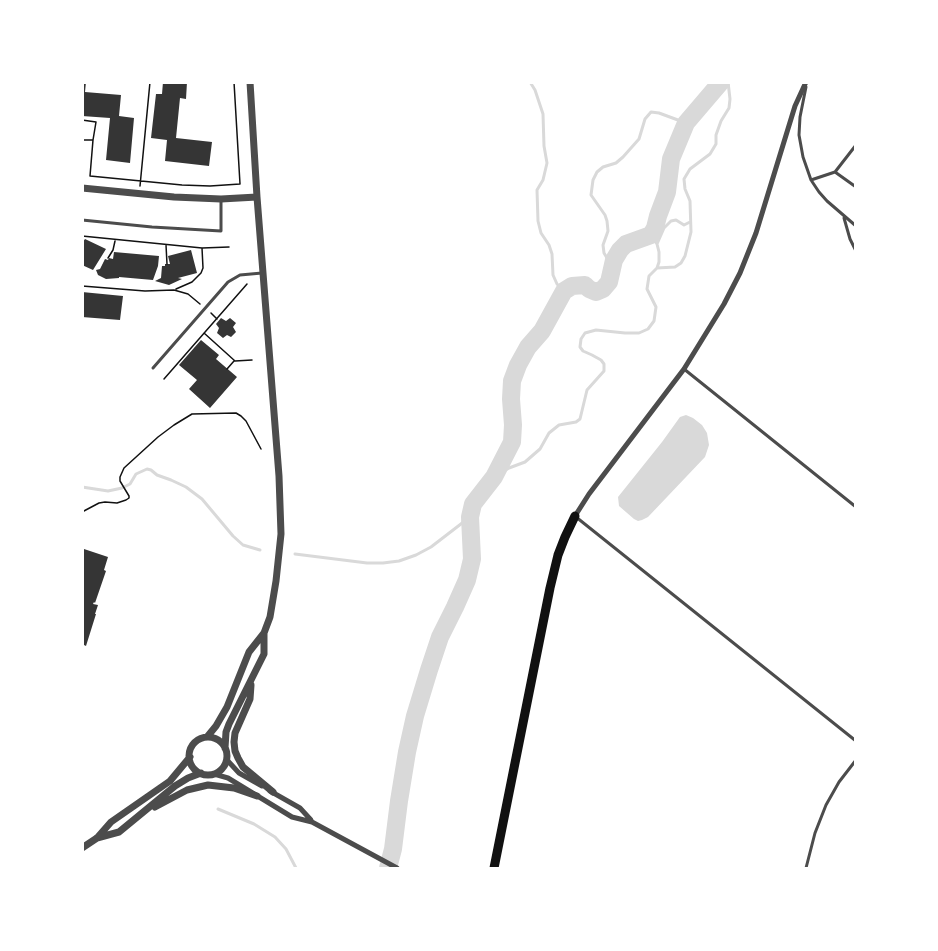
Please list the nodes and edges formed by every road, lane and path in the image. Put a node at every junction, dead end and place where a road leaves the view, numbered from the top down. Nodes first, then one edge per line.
1 (150, 82) edge
2 (234, 82) edge
3 (250, 82) edge
4 (806, 82) edge
5 (82, 120) edge
6 (82, 140) edge
7 (93, 140) junction
8 (855, 145) edge
9 (835, 172) junction
10 (811, 180) junction
11 (141, 181) junction
12 (82, 188) edge
13 (855, 188) edge
14 (140, 194) junction
15 (256, 197) junction
16 (221, 199) junction
17 (844, 217) junction
18 (82, 220) edge
19 (855, 226) edge
20 (82, 236) edge
21 (116, 240) junction
22 (166, 244) junction
23 (229, 247) dead end
24 (202, 248) junction
25 (855, 251) edge
26 (108, 258) dead end
27 (167, 264) dead end
28 (262, 273) junction
29 (247, 284) dead end
30 (82, 286) edge
31 (174, 290) junction
32 (205, 308) junction
33 (217, 319) junction
34 (204, 333) junction
35 (252, 360) dead end
36 (235, 361) junction
37 (153, 369) dead end
38 (227, 369) dead end
39 (684, 369) junction
40 (164, 379) dead end
41 (261, 448) dead end
42 (855, 507) edge
43 (82, 512) edge
44 (575, 516) junction
45 (264, 633) junction
46 (251, 680) junction
47 (207, 737) junction
48 (855, 741) edge
49 (225, 748) junction
50 (190, 757) junction
51 (227, 760) junction
52 (855, 760) edge
53 (201, 773) junction
54 (214, 774) junction
55 (273, 792) junction
56 (257, 796) junction
57 (142, 814) junction
58 (312, 822) junction
59 (97, 838) junction
60 (82, 848) edge
61 (397, 868) edge
62 (494, 868) edge
63 (806, 868) edge

1 - 11 path
2 - 11 path
3 - 15 street
4 - 10 lane
4 - 39 street
5 - 7 path
6 - 7 path
7 - 11 path
8 - 9 lane
9 - 10 lane
9 - 13 lane
10 - 17 lane
11 - 14 path
12 - 14 street
14 - 16 street
15 - 16 street
15 - 28 street
16 - 18 lane
17 - 19 lane
17 - 25 lane
20 - 21 path
21 - 22 path
21 - 26 path
22 - 24 path
22 - 27 path
23 - 24 path
24 - 31 path
28 - 32 lane
28 - 45 street
29 - 33 path
30 - 31 path
31 - 32 path
32 - 33 path
32 - 37 lane
33 - 34 path
34 - 36 path
34 - 40 path
35 - 36 path
36 - 38 path
39 - 42 lane
39 - 44 street
41 - 43 path
44 - 48 lane
44 - 62 highway
45 - 46 street
45 - 47 street
46 - 49 street
46 - 55 street
47 - 49 street
47 - 50 street
49 - 51 street
50 - 53 street
50 - 59 street
51 - 54 street
51 - 55 street
52 - 63 lane
53 - 54 street
53 - 57 street
54 - 56 street
55 - 58 street
56 - 57 street
56 - 58 street
57 - 59 street
58 - 61 street
59 - 60 street

